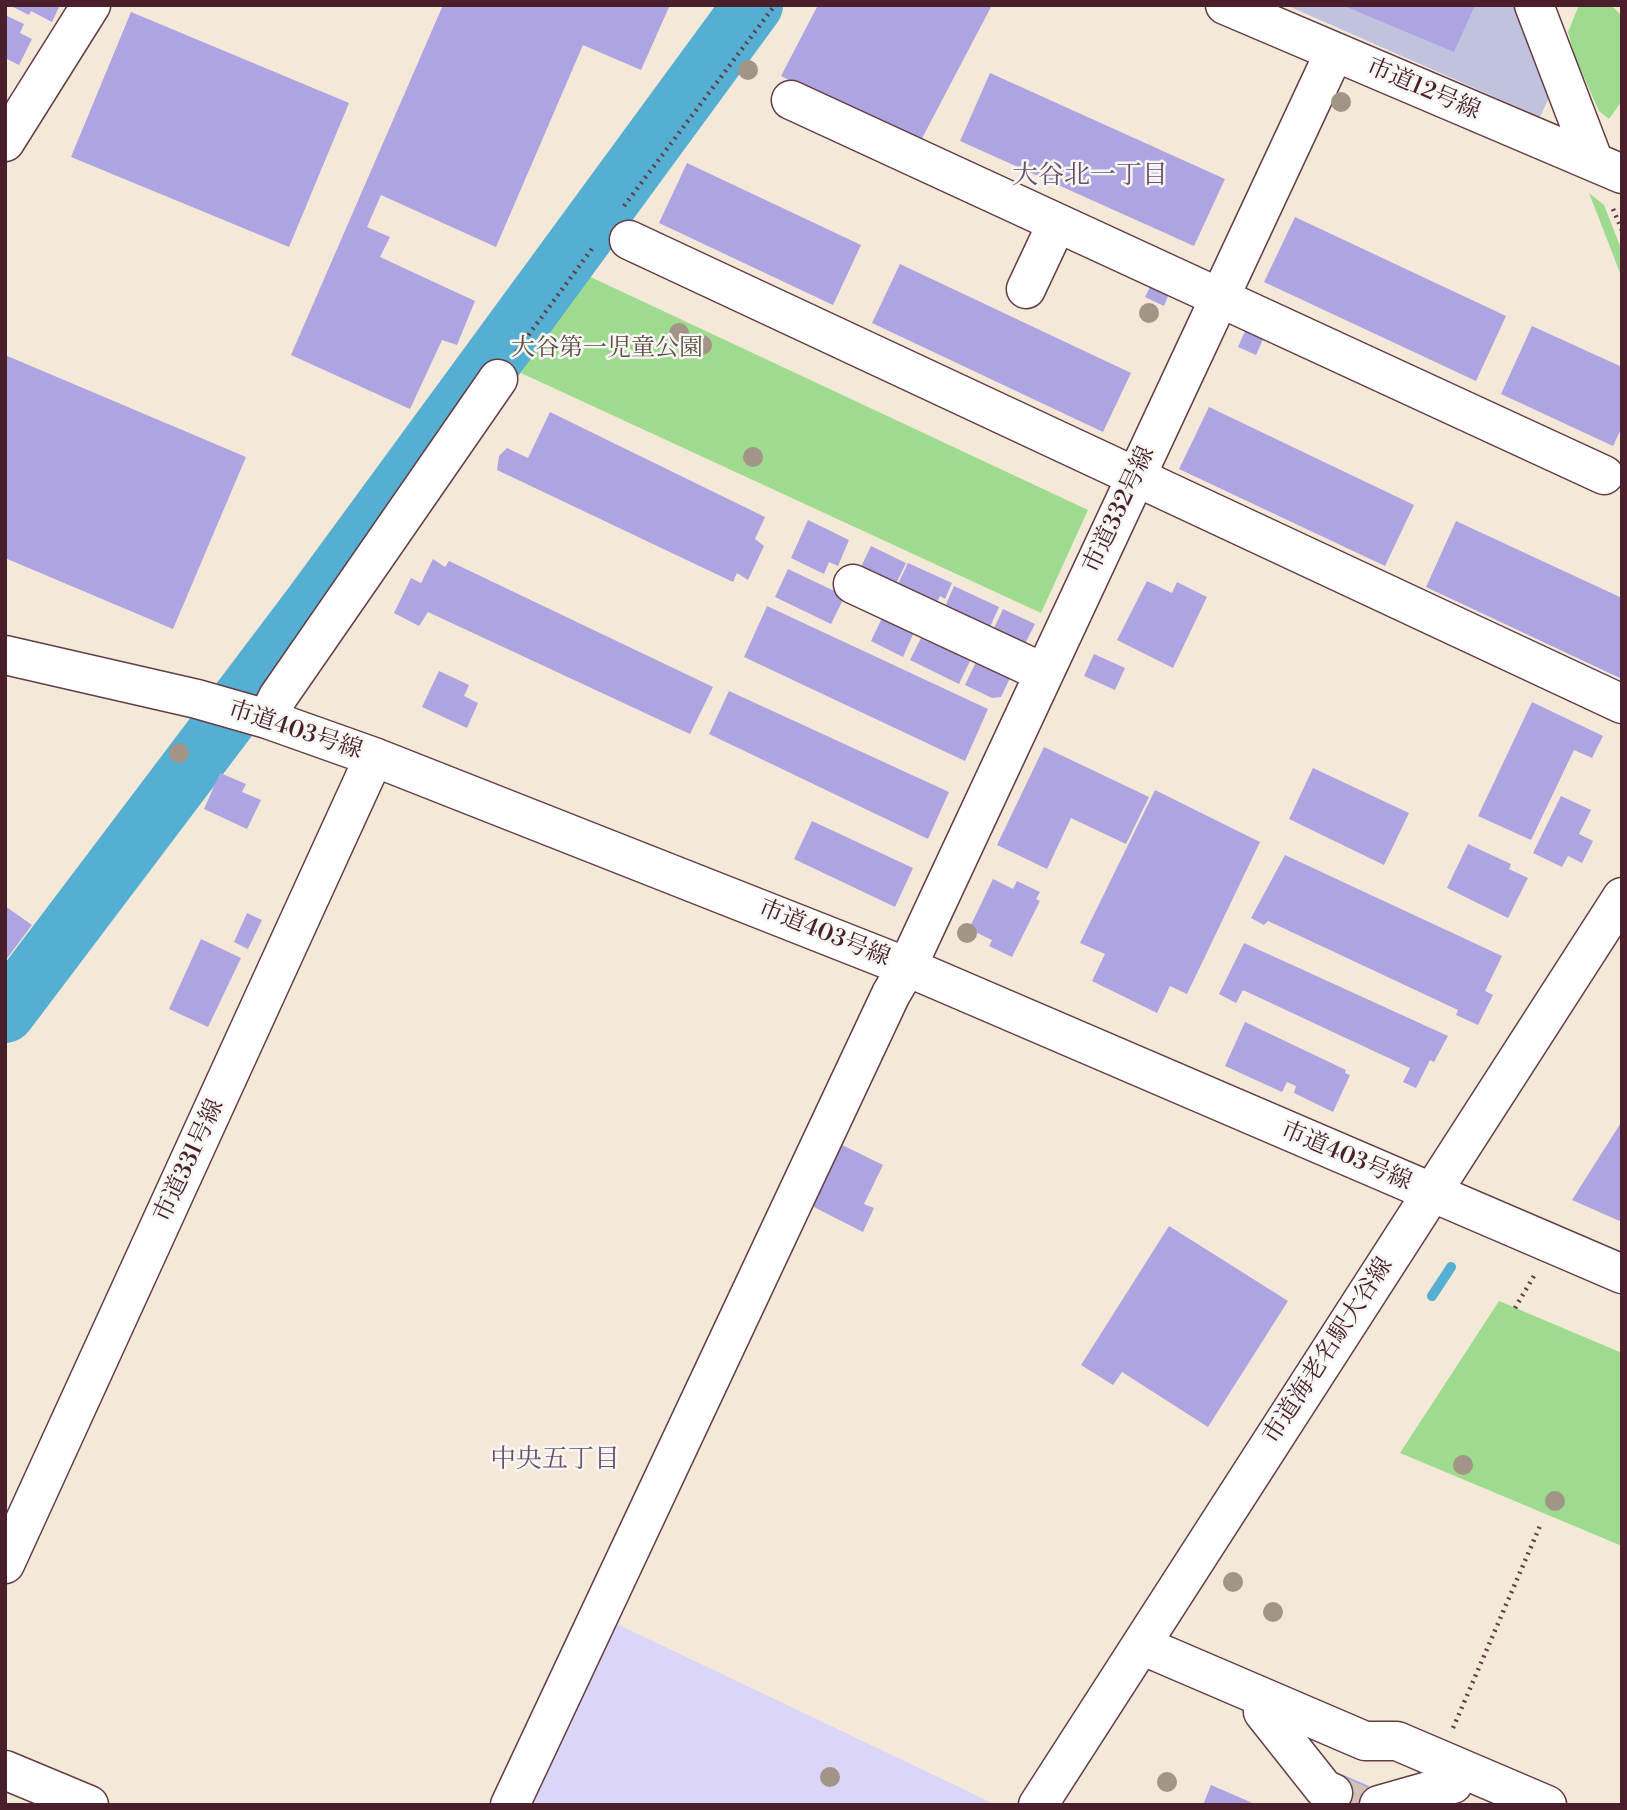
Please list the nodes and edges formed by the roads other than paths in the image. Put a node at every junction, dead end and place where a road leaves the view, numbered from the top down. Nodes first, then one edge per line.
1 (91, 5) edge
2 (1225, 5) edge
3 (1534, 5) edge
4 (1334, 53) junction
5 (791, 100) dead end
6 (5, 142) edge
7 (1608, 168) edge
8 (1057, 223) junction
9 (616, 230) road end
10 (1026, 289) dead end
11 (1219, 298) junction
12 (498, 379) road end
13 (1604, 475) dead end
14 (1136, 477) junction
15 (853, 584) dead end
16 (5, 655) edge
17 (1044, 673) junction
18 (1622, 704) edge
19 (259, 717) junction
20 (374, 757) junction
21 (1622, 897) edge
22 (907, 967) junction
23 (1430, 1194) junction
24 (1622, 1274) edge
25 (5, 1564) edge
26 (1138, 1650) junction
27 (1263, 1712) junction
28 (5, 1770) edge
29 (1453, 1784) junction
30 (1333, 1793) tunnel mouth
31 (89, 1805) edge
32 (510, 1805) edge
33 (1038, 1805) edge
34 (1379, 1805) edge
35 (1501, 1805) edge
36 (1547, 1805) edge

1 - 6 street
2 - 4 street, 市道12号線
3 - 7 street
4 - 7 street, 市道12号線
4 - 11 street, 市道332号線
5 - 8 street
8 - 10 street
8 - 11 street
9 - 14 street
11 - 13 street
11 - 14 street, 市道332号線
12 - 19 street
14 - 17 street, 市道332号線
14 - 18 street
15 - 17 street
16 - 19 street, 市道403号線
17 - 22 street, 市道332号線
19 - 20 street, 市道403号線
20 - 22 street, 市道403号線
20 - 25 street, 市道331号線
21 - 23 street, 市道海老名駅大谷線
22 - 23 street, 市道403号線
22 - 32 street, 市道332号線
23 - 24 street, 市道403号線
23 - 26 street, 市道海老名駅大谷線
26 - 27 street
26 - 33 street, 市道海老名駅大谷線
26 - 36 street
27 - 29 street
27 - 30 street
28 - 31 street
29 - 34 street
29 - 35 street

